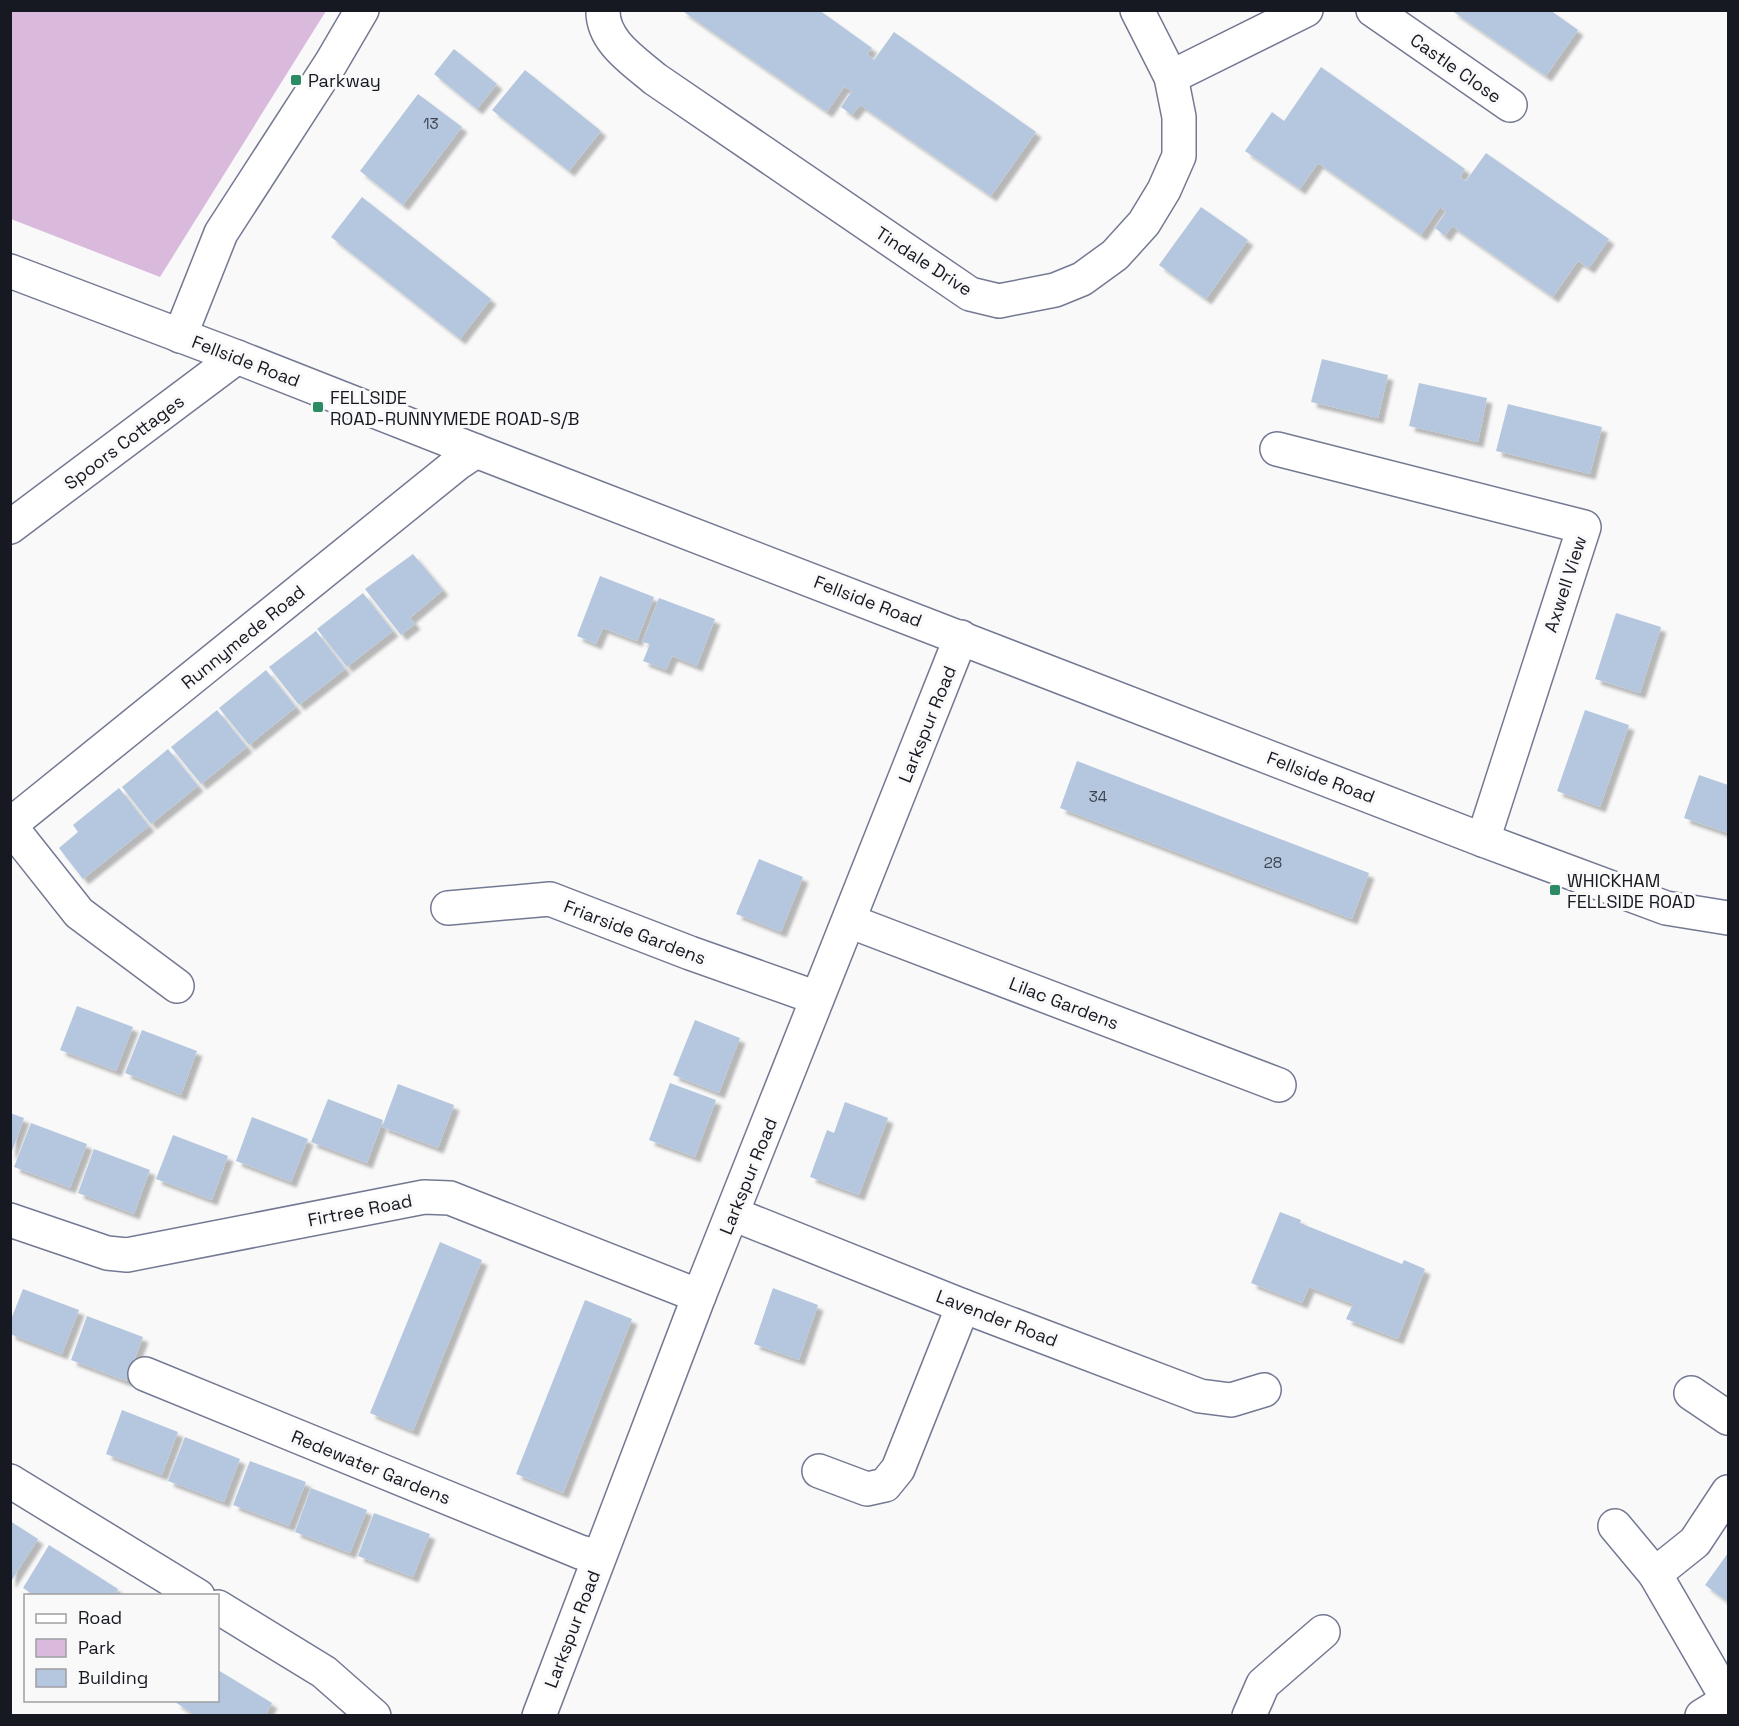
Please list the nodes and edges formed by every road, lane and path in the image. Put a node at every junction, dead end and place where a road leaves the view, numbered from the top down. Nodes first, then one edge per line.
1 (362, 10) edge
2 (603, 10) edge
3 (1137, 10) edge
4 (1306, 10) edge
5 (1373, 10) edge
6 (1171, 77) junction
7 (1510, 105) dead end
8 (10, 271) edge
9 (180, 336) junction
10 (237, 357) junction
11 (1277, 449) dead end
12 (476, 451) junction
13 (10, 527) edge
14 (961, 637) junction
15 (10, 826) edge
16 (1483, 840) junction
17 (448, 908) dead end
18 (1728, 918) edge
19 (849, 921) junction
20 (177, 986) dead end
21 (817, 998) junction
22 (1279, 1085) dead end
23 (734, 1214) junction
24 (10, 1220) edge
25 (699, 1296) junction
26 (963, 1306) junction
27 (145, 1374) dead end
28 (1264, 1390) dead end
29 (1691, 1393) dead end
30 (1728, 1418) edge
31 (819, 1471) dead end
32 (10, 1481) edge
33 (1728, 1492) edge
34 (1615, 1526) dead end
35 (599, 1557) junction
36 (1655, 1574) junction
37 (195, 1594) edge
38 (219, 1608) edge
39 (1323, 1632) dead end
40 (1728, 1700) edge
41 (374, 1716) edge
42 (539, 1716) edge
43 (1249, 1716) edge
44 (1702, 1716) edge

1 - 9 street
2 - 6 street, Tindale Drive
3 - 6 street, Tindale Drive
4 - 6 street
5 - 7 street, Castle Close
8 - 9 street, Fellside Road
9 - 10 street, Fellside Road
10 - 12 street, Fellside Road
10 - 13 street, Spoors Cottages
11 - 16 street, Axwell View
12 - 14 street, Fellside Road
12 - 15 street, Runnymede Road
14 - 16 street, Fellside Road
14 - 19 street, Larkspur Road
15 - 20 street
16 - 18 street, Fellside Road
17 - 21 street, Friarside Gardens
19 - 21 street, Larkspur Road
19 - 22 street, Lilac Gardens
21 - 23 street, Larkspur Road
23 - 25 street, Larkspur Road
23 - 26 street, Lavender Road
24 - 25 street, Firtree Road
25 - 35 street, Larkspur Road
26 - 28 street, Lavender Road
26 - 31 street
27 - 35 street, Redewater Gardens
29 - 30 street
32 - 37 street
33 - 36 street
34 - 36 street
35 - 42 street, Larkspur Road
36 - 40 street
38 - 41 street
39 - 43 street
40 - 44 street

